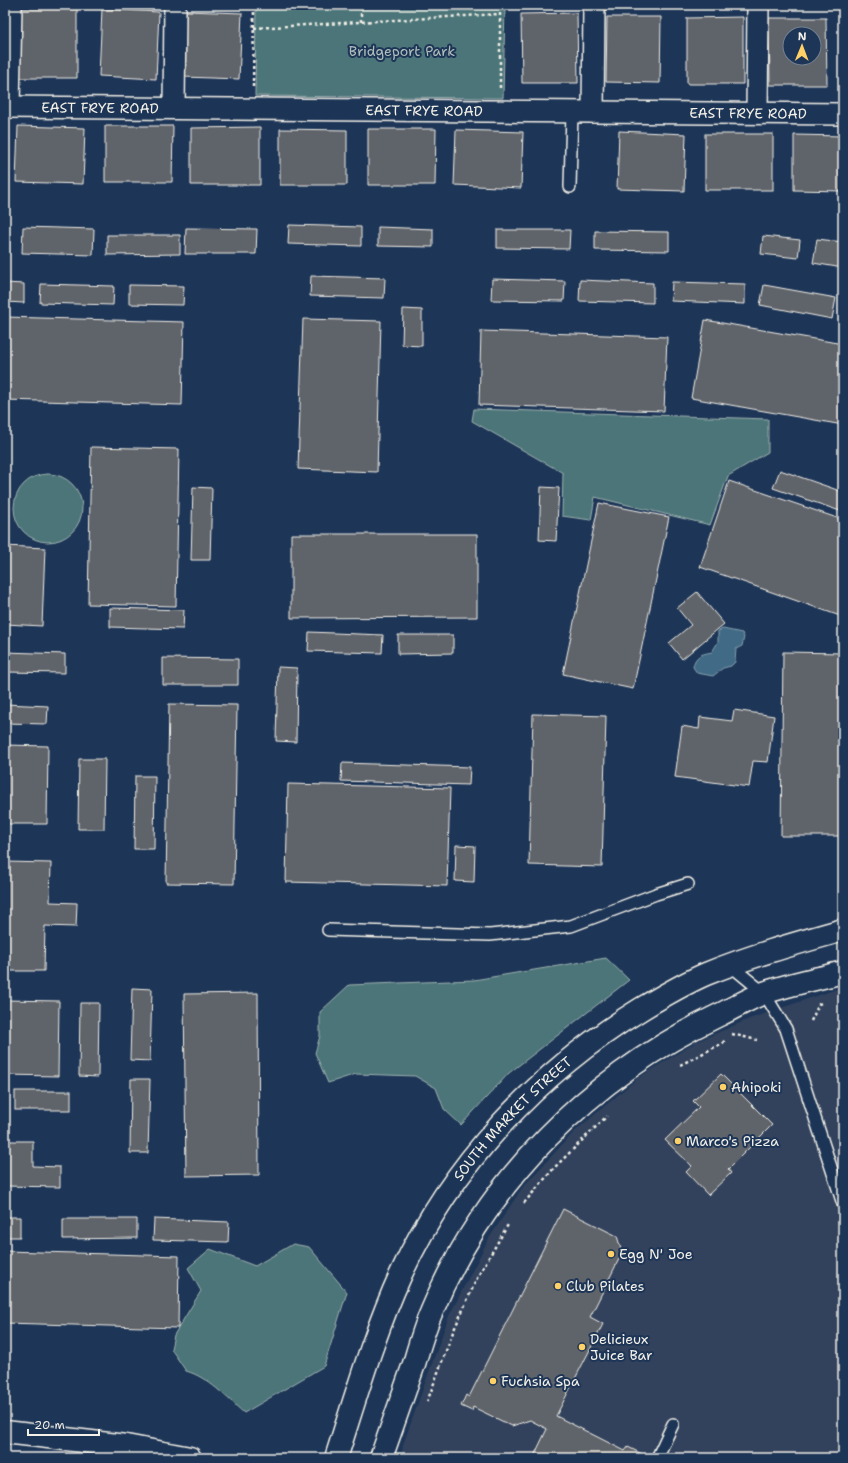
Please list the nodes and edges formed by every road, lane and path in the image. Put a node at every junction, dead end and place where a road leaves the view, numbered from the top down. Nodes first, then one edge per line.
1 (11, 5) edge
2 (175, 5) edge
3 (254, 5) edge
4 (361, 5) edge
5 (500, 5) edge
6 (594, 5) edge
7 (758, 5) edge
8 (500, 14) junction
9 (361, 22) junction
10 (254, 28) junction
11 (261, 88) dead end
12 (500, 91) dead end
13 (7, 107) edge
14 (174, 108) junction
15 (582, 112) junction
16 (757, 113) junction
17 (843, 114) edge
18 (570, 187) dead end
19 (688, 884) dead end
20 (328, 930) dead end
21 (843, 930) edge
22 (730, 965) junction
23 (843, 972) edge
24 (764, 993) junction
25 (825, 1002) dead end
26 (810, 1021) dead end
27 (757, 1040) dead end
28 (674, 1068) dead end
29 (608, 1115) dead end
30 (524, 1203) dead end
31 (843, 1204) edge
32 (509, 1222) dead end
33 (424, 1409) dead end
34 (673, 1424) dead end
35 (5, 1432) edge
36 (190, 1458) edge
37 (336, 1458) edge
38 (381, 1458) edge
39 (657, 1458) edge

1 - 13 street
2 - 14 street
3 - 10 path
4 - 9 path
5 - 8 path
6 - 15 street
7 - 16 street
8 - 9 path
8 - 12 path
9 - 10 path
10 - 11 path
13 - 14 street, EAST FRYE ROAD
14 - 15 street, EAST FRYE ROAD
15 - 16 street, EAST FRYE ROAD
15 - 18 lane
16 - 17 street, EAST FRYE ROAD
19 - 20 lane
21 - 22 street, SOUTH MARKET STREET
22 - 24 lane
22 - 37 street, SOUTH MARKET STREET
23 - 24 street
24 - 31 lane
24 - 38 street
25 - 26 path
27 - 28 path
29 - 30 path
32 - 33 path
34 - 39 lane
35 - 36 street

